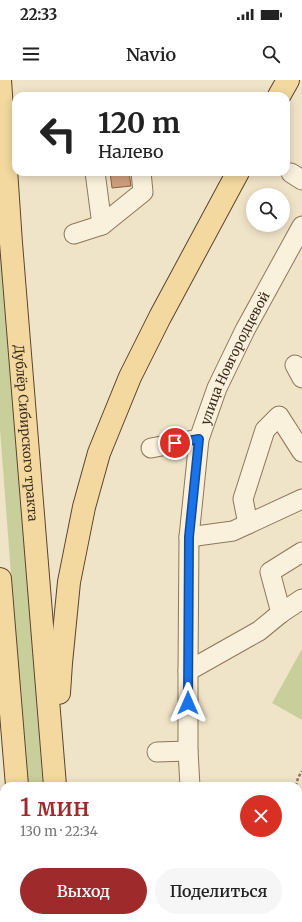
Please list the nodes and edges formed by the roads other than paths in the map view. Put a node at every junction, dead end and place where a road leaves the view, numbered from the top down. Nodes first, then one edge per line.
1 (0, 80) edge
2 (288, 80) edge
3 (282, 92) edge
4 (96, 176) edge
5 (141, 176) edge
6 (236, 176) edge
7 (102, 225) junction
8 (302, 226) edge
9 (74, 234) dead end
10 (199, 439) junction
11 (151, 448) dead end
12 (302, 452) edge
13 (302, 499) edge
14 (248, 524) junction
15 (189, 537) junction
16 (302, 552) edge
17 (0, 579) edge
18 (302, 599) edge
19 (281, 613) junction
20 (0, 662) edge
21 (188, 671) junction
22 (11, 714) junction
23 (188, 751) junction
24 (157, 752) dead end
25 (17, 782) edge
26 (56, 782) edge
27 (56, 782) edge
28 (190, 782) edge

1 - 26 main road, Дублёр Сибирского тракта
2 - 3 main road
4 - 7 street
5 - 7 street
6 - 27 main road, Дублёр Сибирского тракта
7 - 9 street
8 - 10 street, улица Новгородцевой
10 - 11 street
10 - 15 street, улица Новгородцевой
12 - 14 street
13 - 14 street
14 - 15 street
15 - 21 street, улица Новгородцевой
16 - 19 street
17 - 22 main road
18 - 19 street
19 - 21 street
20 - 22 street
21 - 23 street, улица Новгородцевой
22 - 25 main road
23 - 24 street
23 - 28 street, улица Новгородцевой

